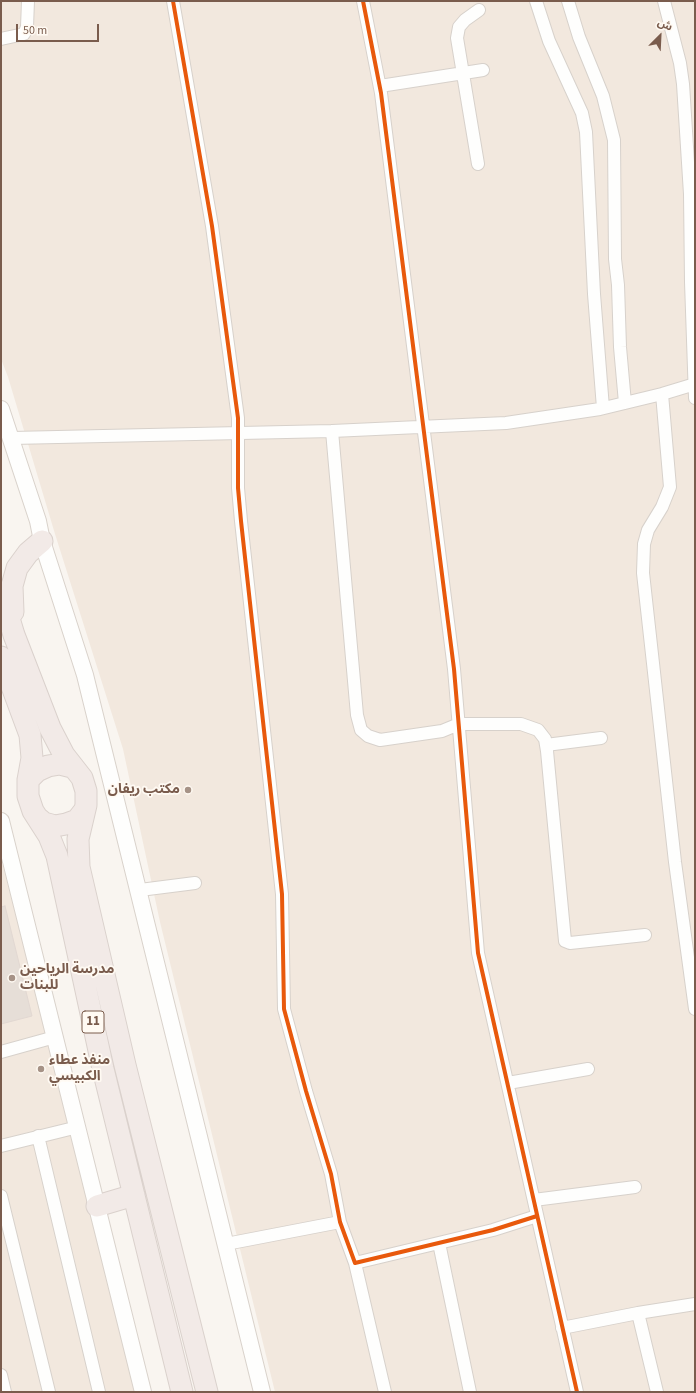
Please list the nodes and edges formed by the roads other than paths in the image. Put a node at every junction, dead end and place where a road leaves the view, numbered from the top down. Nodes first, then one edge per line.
1 (28, 1) edge
2 (173, 1) edge
3 (363, 1) edge
4 (536, 1) edge
5 (568, 1) edge
6 (664, 1) edge
7 (479, 10) dead end
8 (1, 38) edge
9 (483, 70) dead end
10 (463, 73) junction
11 (380, 86) junction
12 (478, 164) dead end
13 (694, 384) edge
14 (662, 394) junction
15 (695, 398) edge
16 (625, 403) junction
17 (603, 408) junction
18 (1, 409) edge
19 (423, 428) junction
20 (332, 431) junction
21 (239, 433) junction
22 (12, 438) junction
23 (42, 541) junction
24 (1, 592) edge
25 (14, 635) junction
26 (1, 657) edge
27 (459, 724) junction
28 (601, 738) dead end
29 (546, 745) junction
30 (72, 767) junction
31 (28, 780) junction
32 (84, 811) junction
33 (38, 818) junction
34 (1, 821) edge
35 (4, 843) edge
36 (196, 884) dead end
37 (140, 890) junction
38 (645, 934) dead end
39 (695, 1009) edge
40 (55, 1037) junction
41 (1, 1052) edge
42 (588, 1070) dead end
43 (508, 1084) junction
44 (78, 1127) junction
45 (38, 1136) junction
46 (1, 1146) edge
47 (635, 1187) dead end
48 (134, 1195) junction
49 (1, 1196) edge
50 (534, 1200) junction
51 (97, 1206) junction
52 (538, 1216) junction
53 (340, 1222) junction
54 (439, 1243) junction
55 (226, 1244) junction
56 (356, 1263) junction
57 (695, 1304) edge
58 (638, 1313) junction
59 (562, 1328) junction
60 (1, 1376) edge
61 (5, 1392) edge
62 (49, 1392) edge
63 (99, 1392) edge
64 (143, 1392) edge
65 (182, 1392) edge
66 (207, 1392) edge
67 (262, 1392) edge
68 (385, 1392) edge
69 (470, 1392) edge
70 (577, 1392) edge
71 (657, 1392) edge

1 - 8 street
2 - 21 street
3 - 11 street
4 - 17 street
5 - 16 street
6 - 13 street
7 - 10 street
9 - 10 street
10 - 11 street
10 - 12 street
11 - 19 street
13 - 14 street
13 - 15 street
14 - 16 street
14 - 39 street
16 - 17 street
17 - 19 street
18 - 22 main road
19 - 20 street
19 - 27 street
20 - 21 street
20 - 27 street
21 - 22 street
21 - 53 street
22 - 23 main road
23 - 25 highway
23 - 37 main road
24 - 25 highway, 11
25 - 30 highway, 11
26 - 31 highway, 11
27 - 29 street
27 - 43 street
28 - 29 street
29 - 38 street
30 - 31 highway
30 - 32 highway, 11
31 - 33 highway, 11
32 - 33 highway
32 - 66 highway, 11
33 - 48 highway, 11
34 - 35 main road
35 - 40 main road
36 - 37 street
37 - 55 main road
40 - 41 street
40 - 44 main road
42 - 43 street
43 - 50 street
44 - 45 street
44 - 51 main road
45 - 46 street
45 - 63 street
47 - 50 street
48 - 51 highway
48 - 65 highway, 11
49 - 62 street
50 - 52 street
51 - 64 main road
52 - 54 street
52 - 59 street
53 - 55 street
53 - 56 street
54 - 56 street
54 - 69 street
55 - 67 main road
56 - 68 street
57 - 58 street
58 - 59 street
58 - 71 street
59 - 70 street
60 - 61 street

